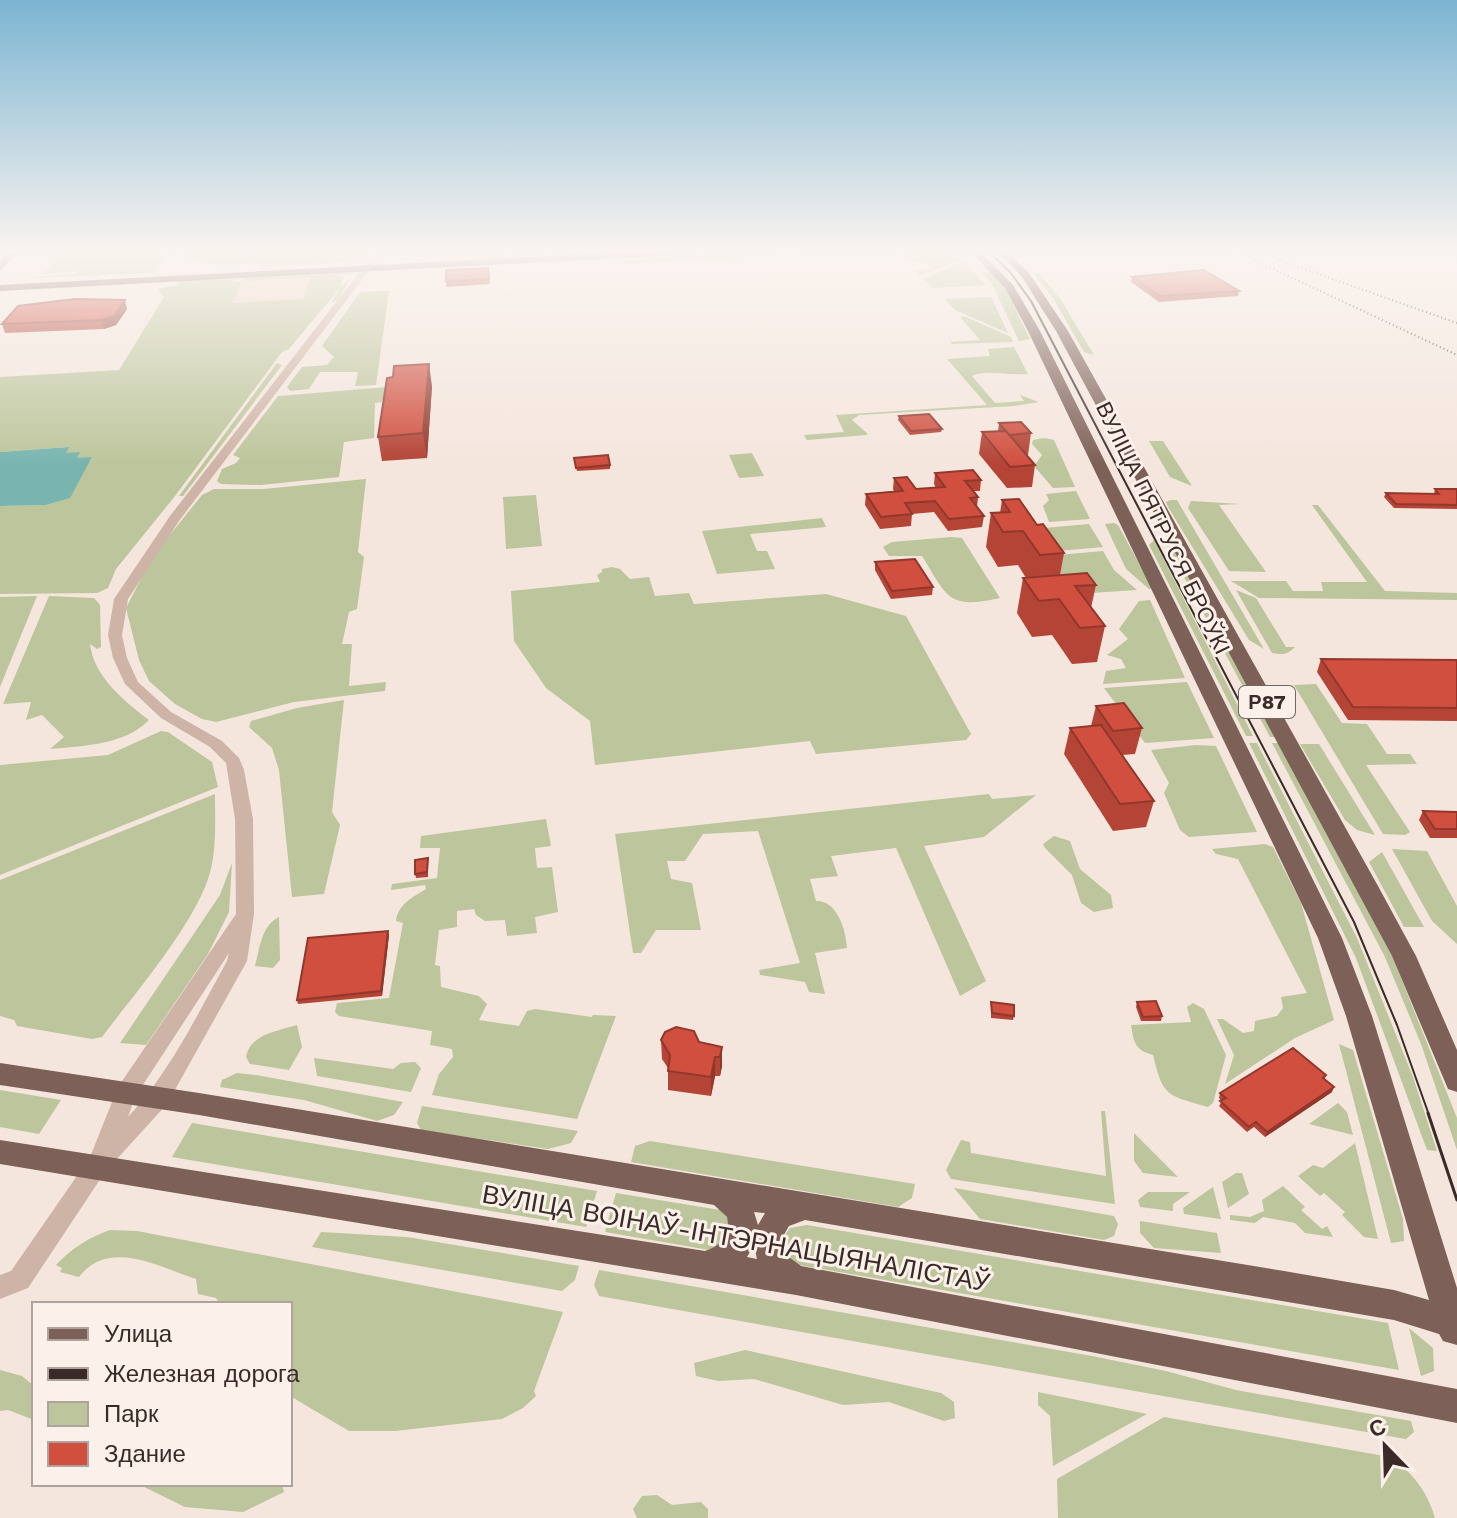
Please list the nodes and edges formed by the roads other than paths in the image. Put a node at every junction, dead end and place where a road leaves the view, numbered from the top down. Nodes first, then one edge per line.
1 (325, 323) edge
2 (1029, 323) edge
3 (1057, 323) edge
4 (1034, 331) junction
5 (1062, 331) junction
6 (1053, 369) junction
7 (1083, 369) junction
8 (1077, 419) junction
9 (1111, 419) junction
10 (1151, 535) junction
11 (245, 914) junction
12 (0, 1074) edge
13 (1457, 1081) edge
14 (126, 1093) junction
15 (159, 1098) junction
16 (0, 1152) edge
17 (97, 1165) junction
18 (720, 1193) junction
19 (804, 1207) junction
20 (705, 1265) junction
21 (796, 1280) junction
22 (0, 1287) edge
23 (1455, 1327) edge
24 (1457, 1406) edge

1 - 11 street
2 - 4 main road, ВУЛІЦА ПЯТРУСЯ БРОЎКІ / Р87
3 - 5 main road, ВУЛІЦА ПЯТРУСЯ БРОЎКІ / Р87
4 - 5 main road
4 - 6 main road, ВУЛІЦА ПЯТРУСЯ БРОЎКІ / Р87
5 - 7 main road, ВУЛІЦА ПЯТРУСЯ БРОЎКІ / Р87
6 - 7 main road
6 - 8 main road, ВУЛІЦА ПЯТРУСЯ БРОЎКІ / Р87
7 - 9 main road, ВУЛІЦА ПЯТРУСЯ БРОЎКІ / Р87
8 - 9 main road
8 - 10 main road, ВУЛІЦА ПЯТРУСЯ БРОЎКІ / Р87
9 - 10 main road, ВУЛІЦА ПЯТРУСЯ БРОЎКІ / Р87
10 - 13 main road, ВУЛІЦА ПЯТРУСЯ БРОЎКІ / Р87
10 - 23 main road, ВУЛІЦА ПЯТРУСЯ БРОЎКІ / Р87
11 - 14 street
11 - 15 street
12 - 14 main road, ВУЛІЦА ВОІНАЎ-ІНТЭРНАЦЫЯНАЛІСТАЎ
14 - 15 main road, ВУЛІЦА ВОІНАЎ-ІНТЭРНАЦЫЯНАЛІСТАЎ
14 - 17 street
15 - 17 street
15 - 18 main road, ВУЛІЦА ВОІНАЎ-ІНТЭРНАЦЫЯНАЛІСТАЎ
16 - 17 main road, ВУЛІЦА ВОІНАЎ-ІНТЭРНАЦЫЯНАЛІСТАЎ
17 - 20 main road, ВУЛІЦА ВОІНАЎ-ІНТЭРНАЦЫЯНАЛІСТАЎ
17 - 22 street
18 - 19 main road, ВУЛІЦА ВОІНАЎ-ІНТЭРНАЦЫЯНАЛІСТАЎ
18 - 20 main road
19 - 21 main road
19 - 23 main road, ВУЛІЦА ВОІНАЎ-ІНТЭРНАЦЫЯНАЛІСТАЎ
20 - 21 main road, ВУЛІЦА ВОІНАЎ-ІНТЭРНАЦЫЯНАЛІСТАЎ
21 - 24 main road, ВУЛІЦА ВОІНАЎ-ІНТЭРНАЦЫЯНАЛІСТАЎ

